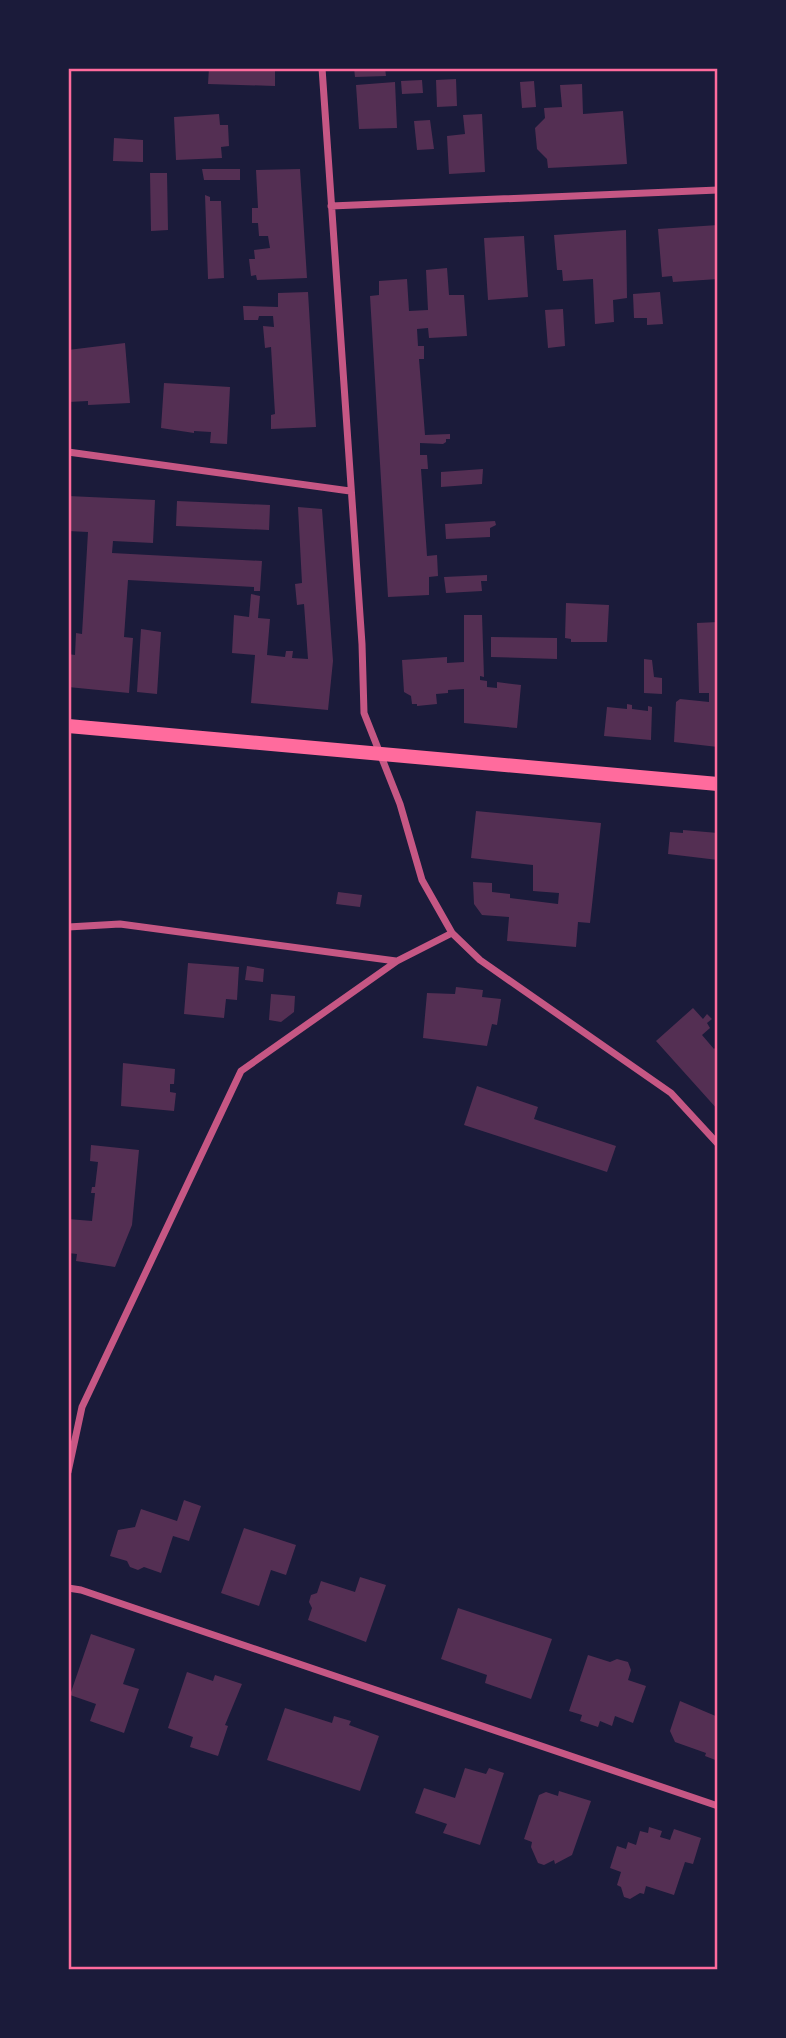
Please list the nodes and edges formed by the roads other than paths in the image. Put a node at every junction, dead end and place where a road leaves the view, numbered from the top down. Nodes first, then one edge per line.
1 (322, 68) edge
2 (718, 190) edge
3 (331, 206) junction
4 (68, 452) edge
5 (350, 491) junction
6 (68, 726) edge
7 (380, 752) junction
8 (718, 783) edge
9 (68, 927) edge
10 (452, 933) junction
11 (397, 961) junction
12 (718, 1144) edge
13 (68, 1472) edge
14 (68, 1588) edge
15 (718, 1806) edge

1 - 3 street
2 - 3 street
3 - 5 street
4 - 5 street
5 - 7 street
6 - 7 main road
7 - 8 main road
7 - 10 street
9 - 11 street
10 - 11 street
10 - 12 street
11 - 13 street
14 - 15 street

